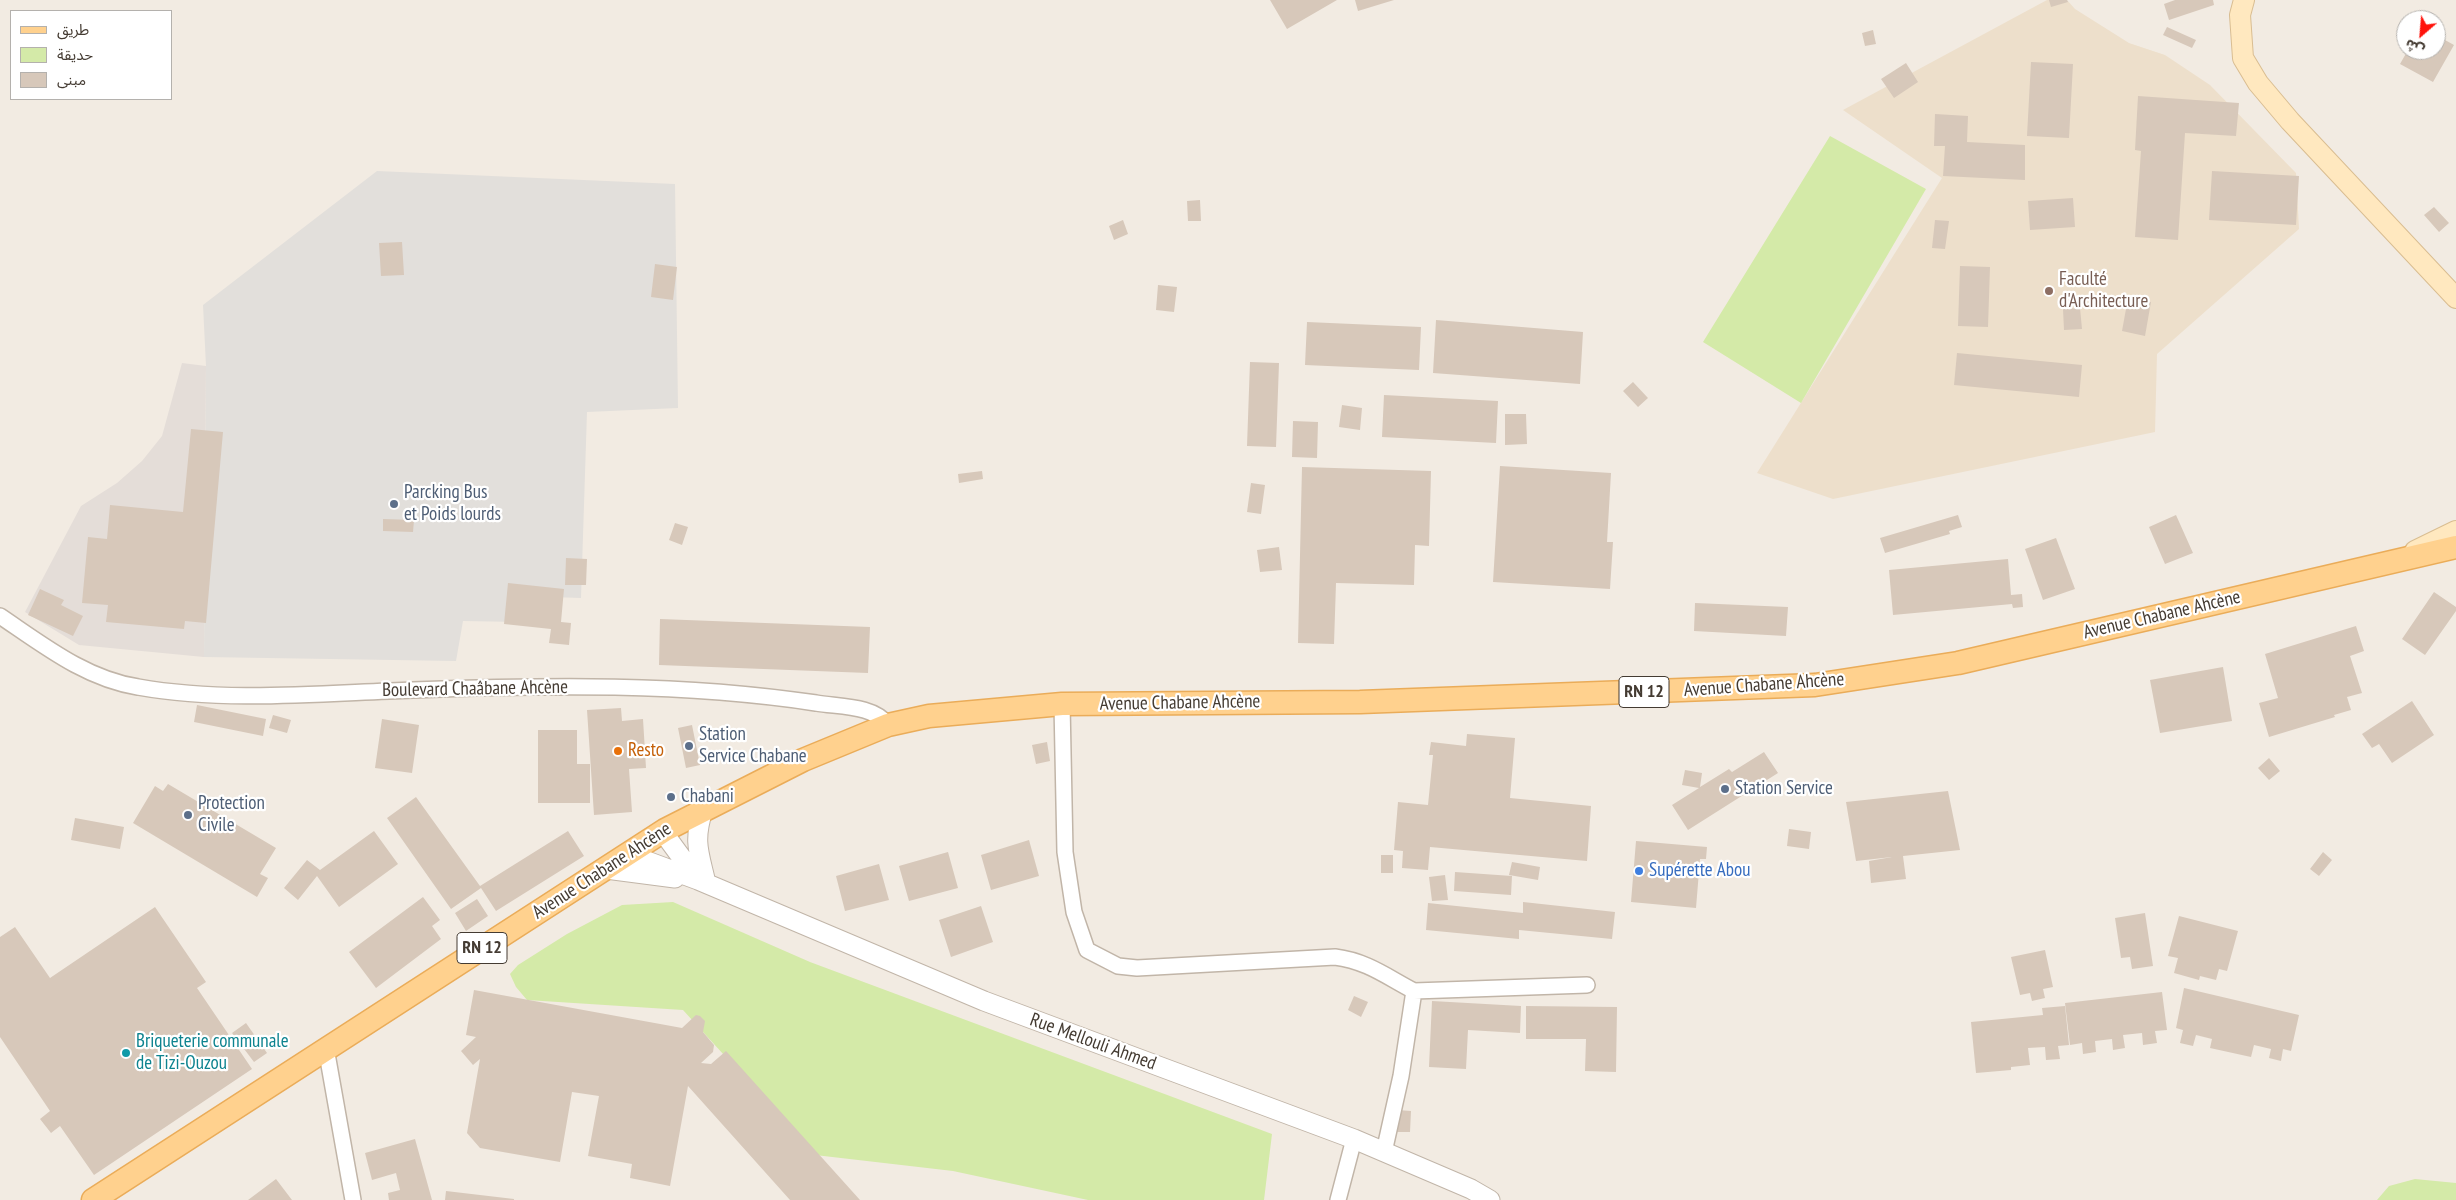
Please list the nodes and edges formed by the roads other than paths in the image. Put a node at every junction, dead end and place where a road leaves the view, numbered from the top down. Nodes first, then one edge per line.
1 (2244, 0) edge
2 (2456, 298) edge
3 (2456, 531) edge
4 (2456, 547) edge
5 (2388, 564) junction
6 (0, 616) edge
7 (1062, 704) junction
8 (888, 725) junction
9 (703, 810) junction
10 (665, 830) junction
11 (628, 854) junction
12 (606, 868) junction
13 (702, 881) junction
14 (1588, 985) dead end
15 (1414, 991) junction
16 (326, 1048) junction
17 (1354, 1139) junction
18 (1384, 1152) junction
19 (93, 1200) edge
20 (353, 1200) edge
21 (1338, 1200) edge
22 (1490, 1200) edge

1 - 2 main road
3 - 5 main road
4 - 5 main road, RN 12
5 - 7 main road, Avenue Chabane Ahcène / RN 12
6 - 8 street, Boulevard Chaâbane Ahcène
7 - 8 main road, Avenue Chabane Ahcène / RN 12
7 - 15 street
8 - 9 main road, Avenue Chabane Ahcène / RN 12
9 - 10 main road, Avenue Chabane Ahcène / RN 12
9 - 13 street
10 - 11 main road, Avenue Chabane Ahcène / RN 12
10 - 13 street
11 - 12 main road, Avenue Chabane Ahcène / RN 12
11 - 13 street, Rue Mellouli Ahmed
12 - 13 street
12 - 16 main road, Avenue Chabane Ahcène / RN 12
13 - 17 street, Rue Mellouli Ahmed
14 - 15 street
15 - 18 street
16 - 19 main road, Avenue Chabane Ahcène / RN 12
16 - 20 street
17 - 18 street, Rue Mellouli Ahmed
17 - 21 street
18 - 22 street, Rue Mellouli Ahmed

